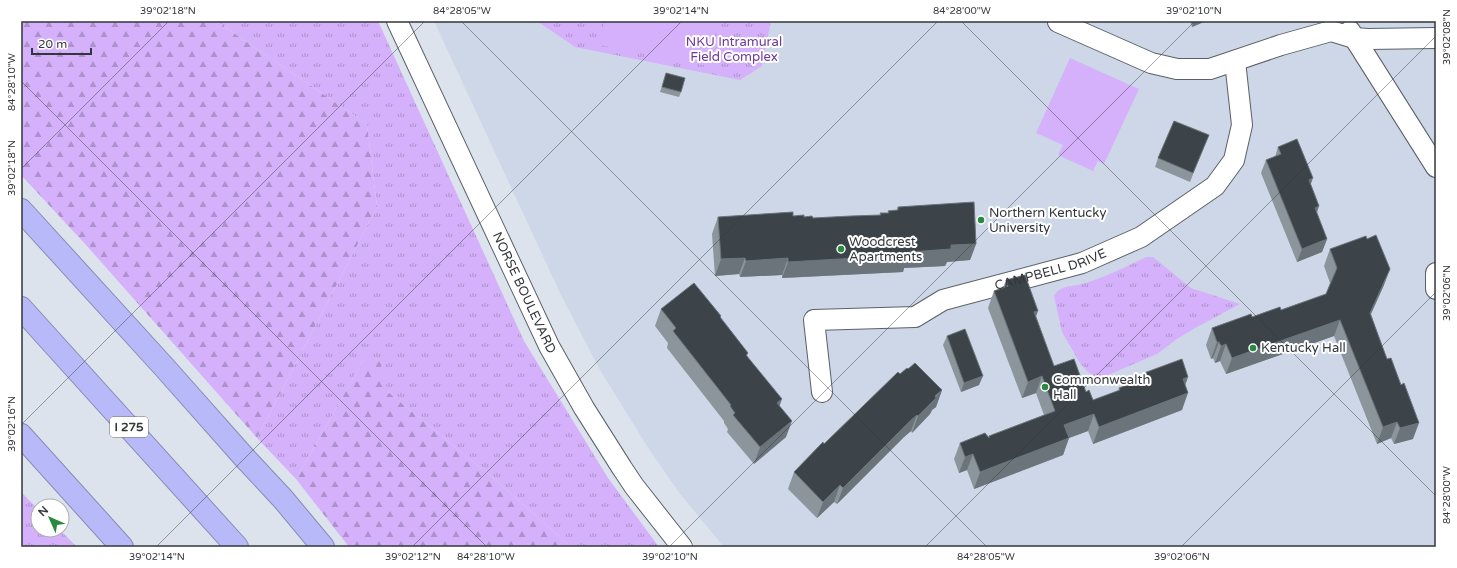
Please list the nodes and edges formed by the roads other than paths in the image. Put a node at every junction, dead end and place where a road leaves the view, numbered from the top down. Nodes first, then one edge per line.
1 (397, 21) edge
2 (1343, 21) edge
3 (1058, 22) dead end
4 (1354, 38) junction
5 (1436, 38) edge
6 (1235, 61) junction
7 (1436, 167) edge
8 (21, 210) edge
9 (1436, 273) edge
10 (1436, 288) edge
11 (21, 308) edge
12 (822, 392) dead end
13 (21, 435) edge
14 (122, 547) edge
15 (237, 547) edge
16 (323, 547) edge
17 (682, 547) edge

1 - 17 street, NORSE BOULEVARD
2 - 4 street
3 - 6 street
4 - 5 street
4 - 6 street
4 - 7 street
6 - 12 street, CAMPBELL DRIVE
8 - 16 highway
9 - 10 street
11 - 15 highway, I 275
13 - 14 highway

